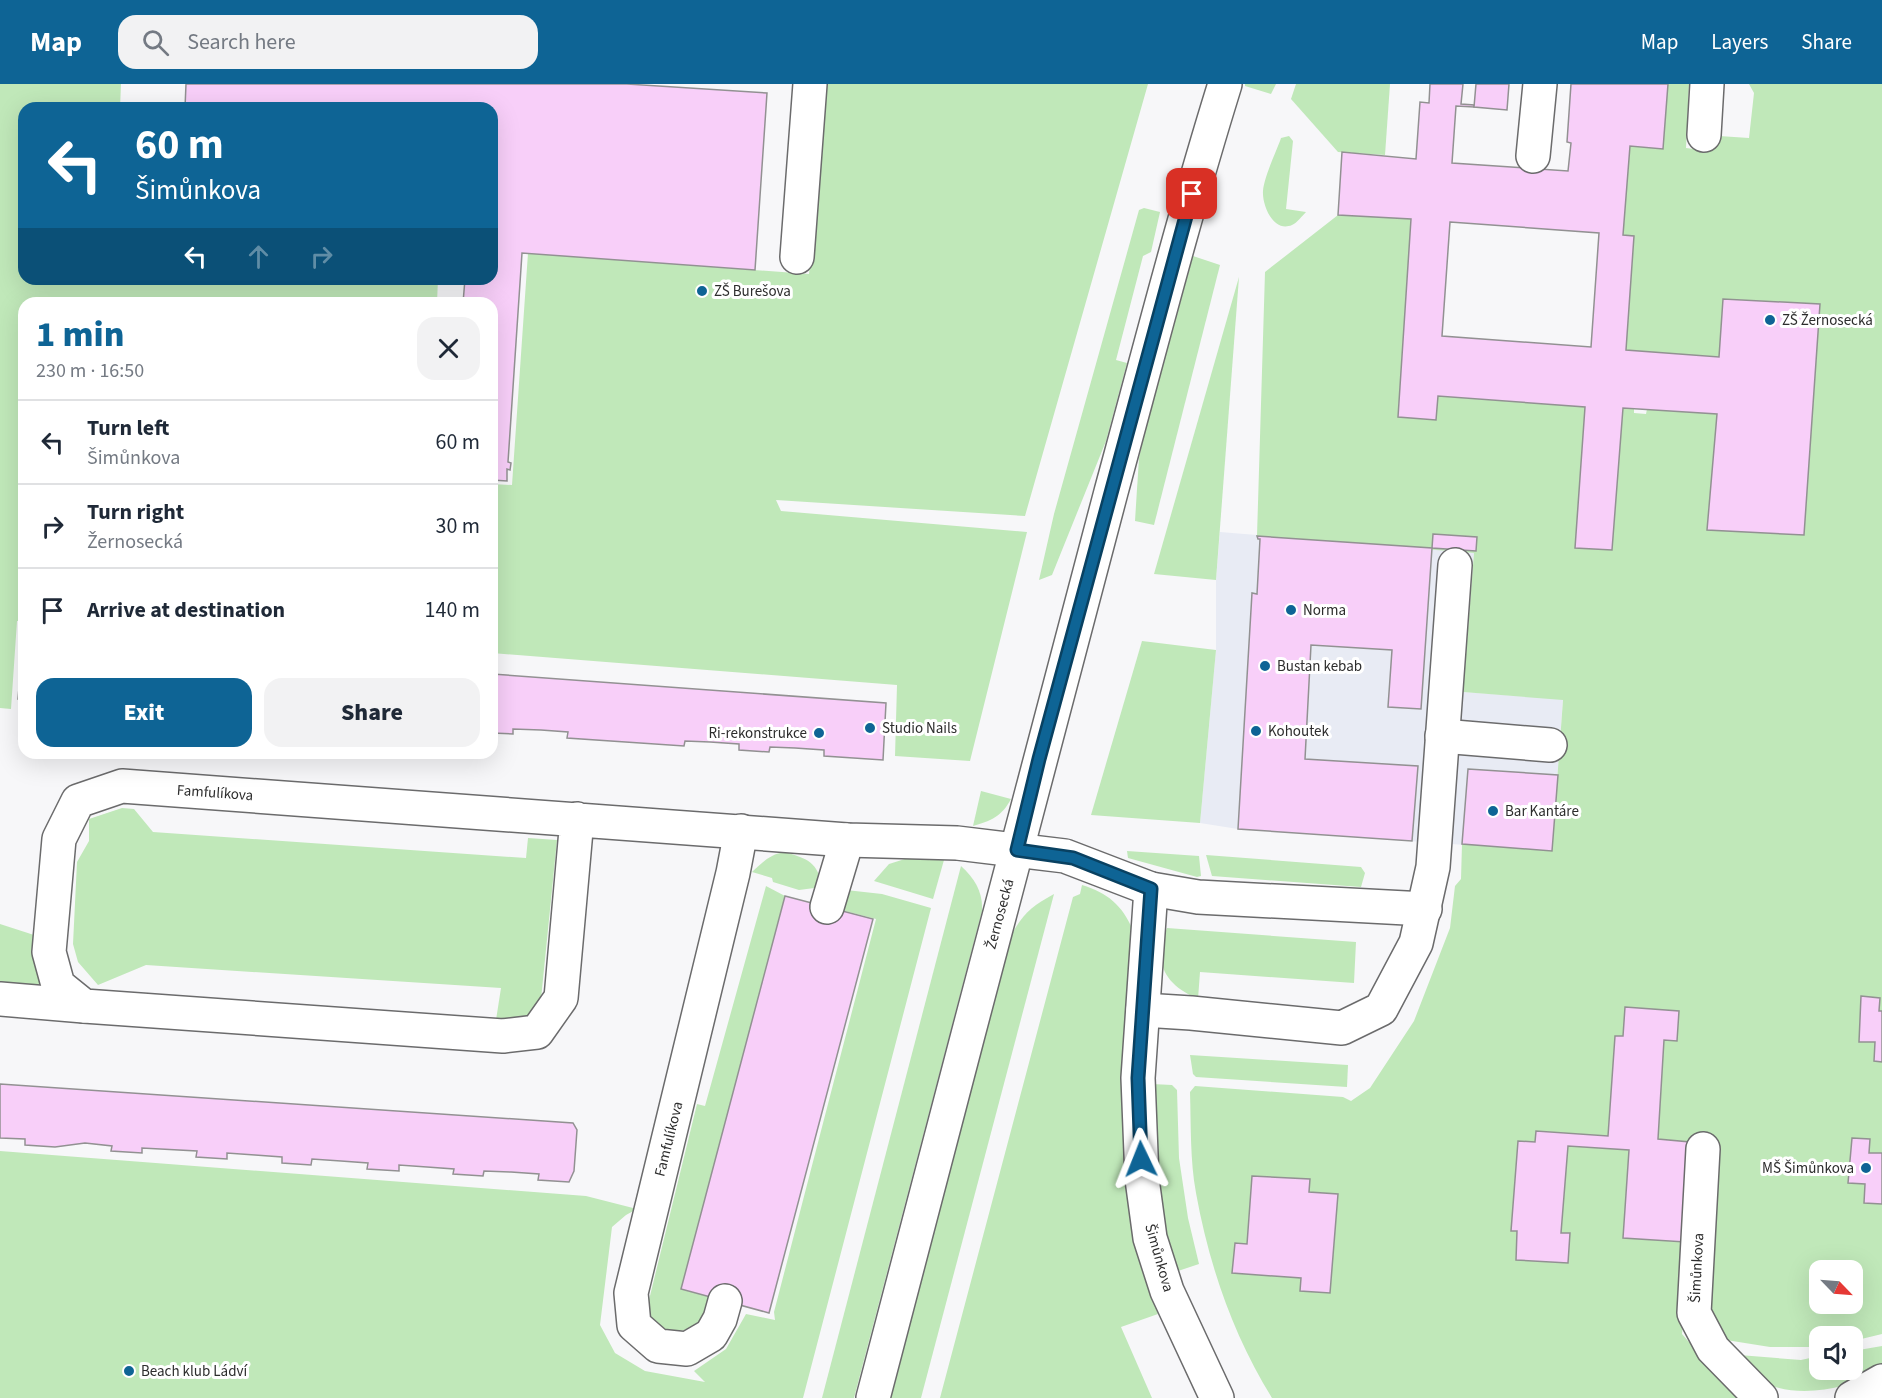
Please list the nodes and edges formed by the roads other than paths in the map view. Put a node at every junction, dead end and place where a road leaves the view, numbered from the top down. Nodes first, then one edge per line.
1 (810, 84) edge
2 (1225, 84) edge
3 (1540, 84) edge
4 (1707, 84) edge
5 (1704, 135) dead end
6 (1533, 156) dead end
7 (797, 257) dead end
8 (1455, 565) dead end
9 (1442, 736) junction
10 (1550, 745) dead end
11 (577, 819) junction
12 (741, 831) junction
13 (847, 840) junction
14 (1017, 850) junction
15 (1151, 889) junction
16 (827, 907) dead end
17 (1425, 909) junction
18 (0, 999) edge
19 (84, 1006) junction
20 (1143, 1010) junction
21 (1702, 1149) dead end
22 (725, 1301) dead end
23 (1882, 1381) edge
24 (873, 1398) edge
25 (1217, 1398) edge
26 (1761, 1398) edge
27 (1852, 1398) edge

1 - 7 street
2 - 14 street, Žernosecká
3 - 6 street
4 - 5 street
8 - 9 street
9 - 10 street
9 - 17 street
11 - 12 street, Famfulíkova
11 - 19 street
11 - 19 street, Famfulíkova
12 - 13 street, Famfulíkova
12 - 22 street, Famfulíkova
13 - 14 street, Famfulíkova
13 - 16 street
14 - 15 street
14 - 24 street, Žernosecká
15 - 17 street
15 - 20 street, Šimůnkova
17 - 20 street
18 - 19 street
20 - 25 street, Šimůnkova
21 - 26 street, Šimůnkova
23 - 27 street

